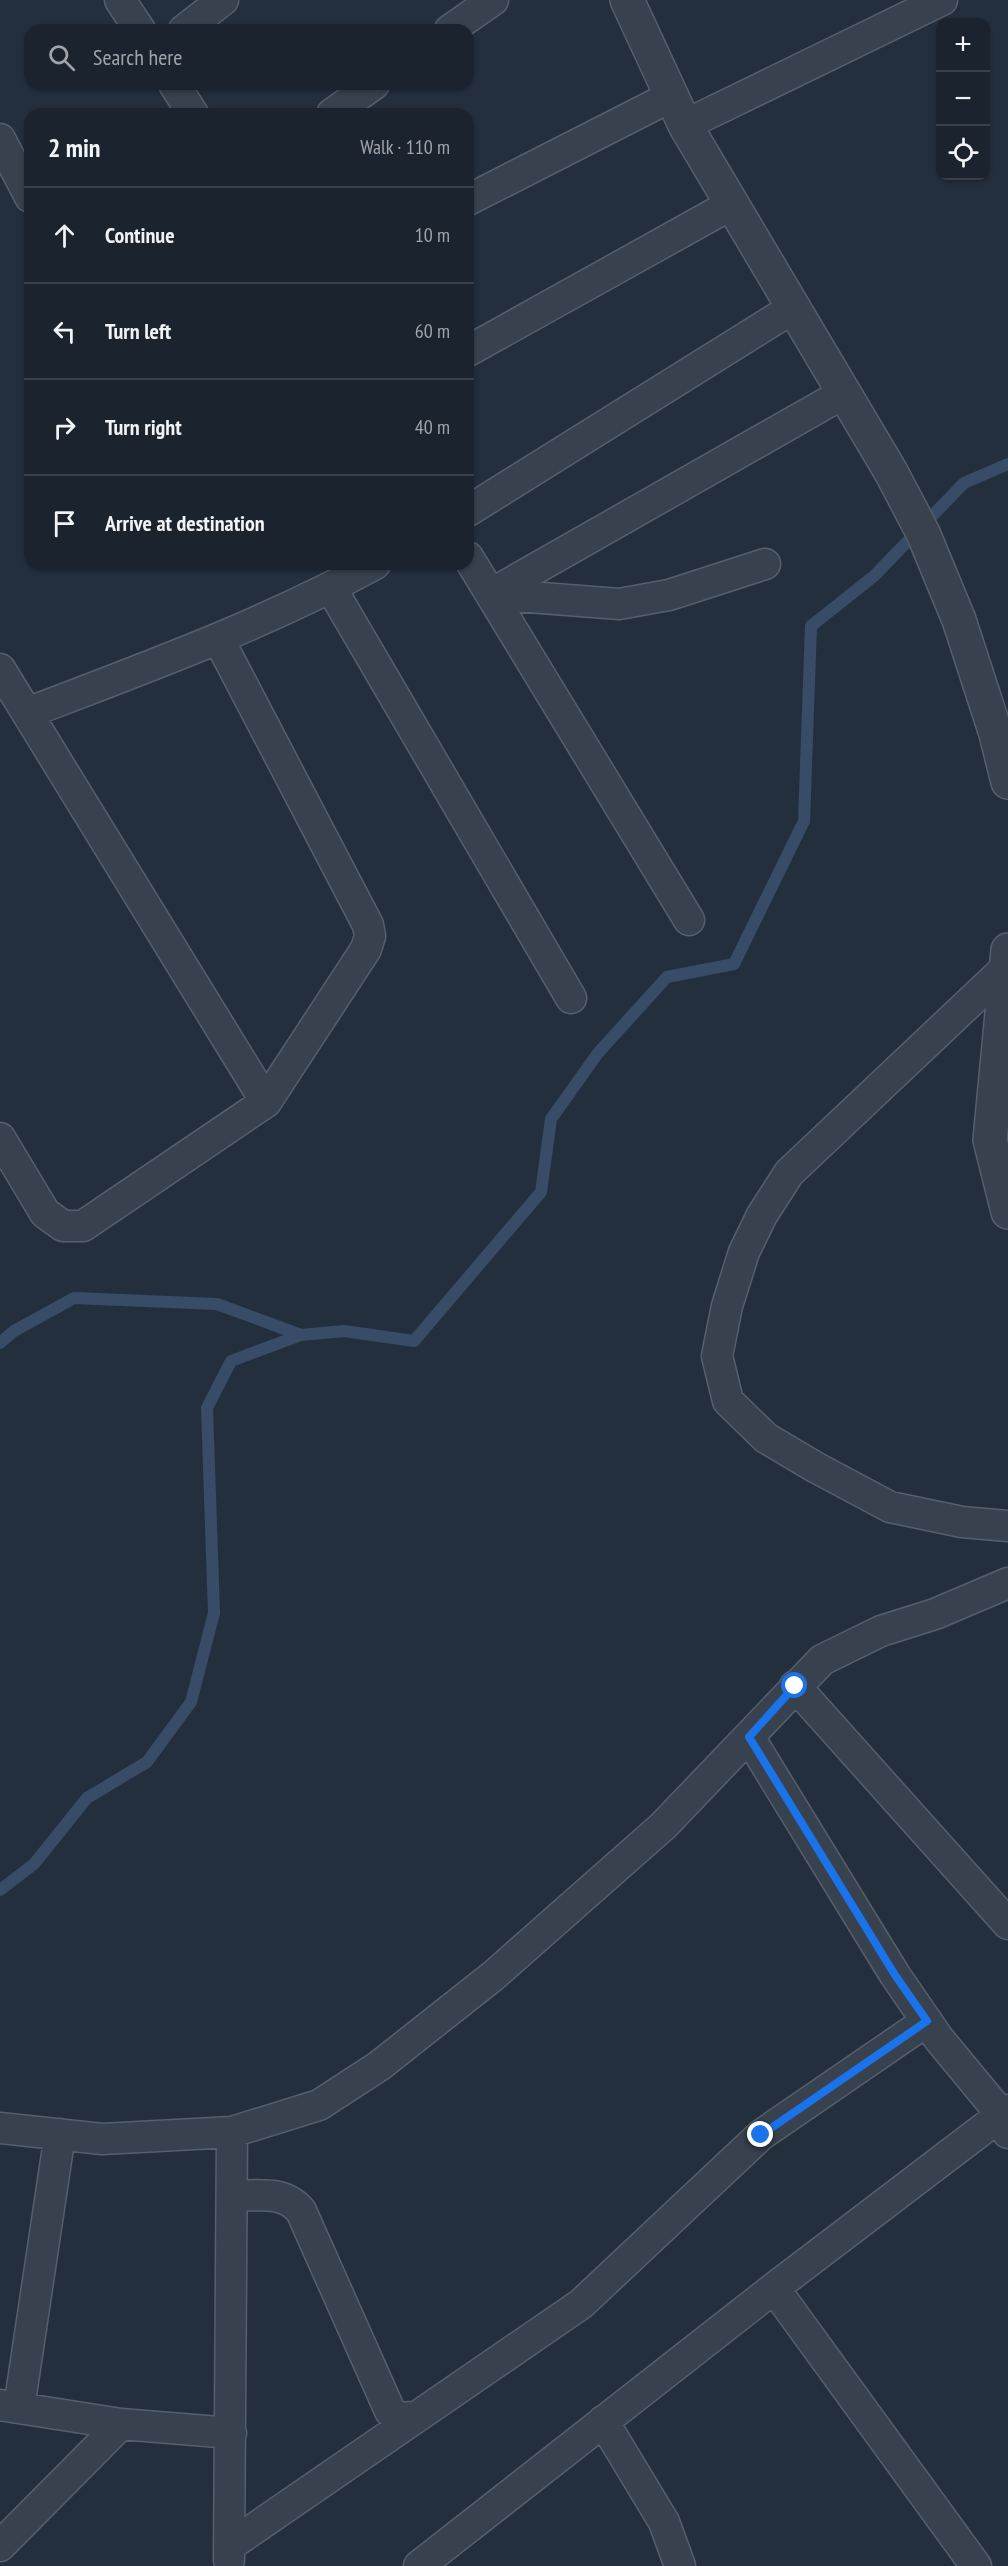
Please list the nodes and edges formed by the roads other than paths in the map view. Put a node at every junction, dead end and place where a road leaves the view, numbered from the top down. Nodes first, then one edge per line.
1 (120, 0) edge
2 (223, 0) edge
3 (493, 0) edge
4 (627, 0) edge
5 (942, 0) edge
6 (136, 24) edge
7 (192, 24) edge
8 (459, 24) edge
9 (178, 90) edge
10 (366, 90) edge
11 (189, 108) edge
12 (340, 108) edge
13 (679, 111) junction
14 (0, 139) edge
15 (24, 185) edge
16 (474, 197) edge
17 (732, 204) junction
18 (793, 308) junction
19 (474, 348) edge
20 (844, 393) junction
21 (474, 508) edge
22 (765, 564) dead end
23 (474, 567) edge
24 (364, 570) edge
25 (331, 588) junction
26 (491, 594) junction
27 (219, 640) junction
28 (0, 669) edge
29 (27, 713) junction
30 (1008, 782) edge
31 (689, 920) dead end
32 (1006, 960) edge
33 (571, 998) dead end
34 (266, 1102) junction
35 (0, 1138) edge
36 (1008, 1212) edge
37 (1008, 1526) edge
38 (1008, 1583) edge
39 (795, 1686) junction
40 (749, 1737) junction
41 (1008, 1924) edge
42 (927, 2021) junction
43 (1006, 2119) edge
44 (0, 2128) edge
45 (232, 2132) junction
46 (60, 2134) junction
47 (232, 2196) junction
48 (774, 2288) junction
49 (9, 2407) edge
50 (414, 2417) junction
51 (603, 2421) junction
52 (121, 2424) junction
53 (231, 2433) junction
54 (0, 2546) edge
55 (229, 2556) edge
56 (419, 2566) edge
57 (680, 2566) edge
58 (976, 2566) edge

1 - 6 street
2 - 7 street
3 - 8 street
4 - 13 street
5 - 13 street
9 - 11 street
10 - 12 street
13 - 16 street
13 - 17 street
14 - 15 street
17 - 18 street
17 - 19 street
18 - 20 street
18 - 21 street
20 - 26 street
20 - 30 street
22 - 26 street
23 - 26 street
24 - 25 street
25 - 27 street
25 - 33 street
26 - 31 street
27 - 29 street
27 - 34 street
28 - 29 street
29 - 34 street
32 - 36 street
32 - 37 street
34 - 35 street
38 - 39 street
39 - 40 street
39 - 41 street
40 - 42 street
40 - 45 street
42 - 43 street
42 - 50 street
43 - 48 street
44 - 46 street
45 - 46 street
45 - 47 street
46 - 49 street
47 - 50 street
47 - 53 street
48 - 51 street
48 - 58 street
49 - 52 street
50 - 55 street
51 - 56 street
51 - 57 street
52 - 53 street
52 - 54 street
53 - 55 street

